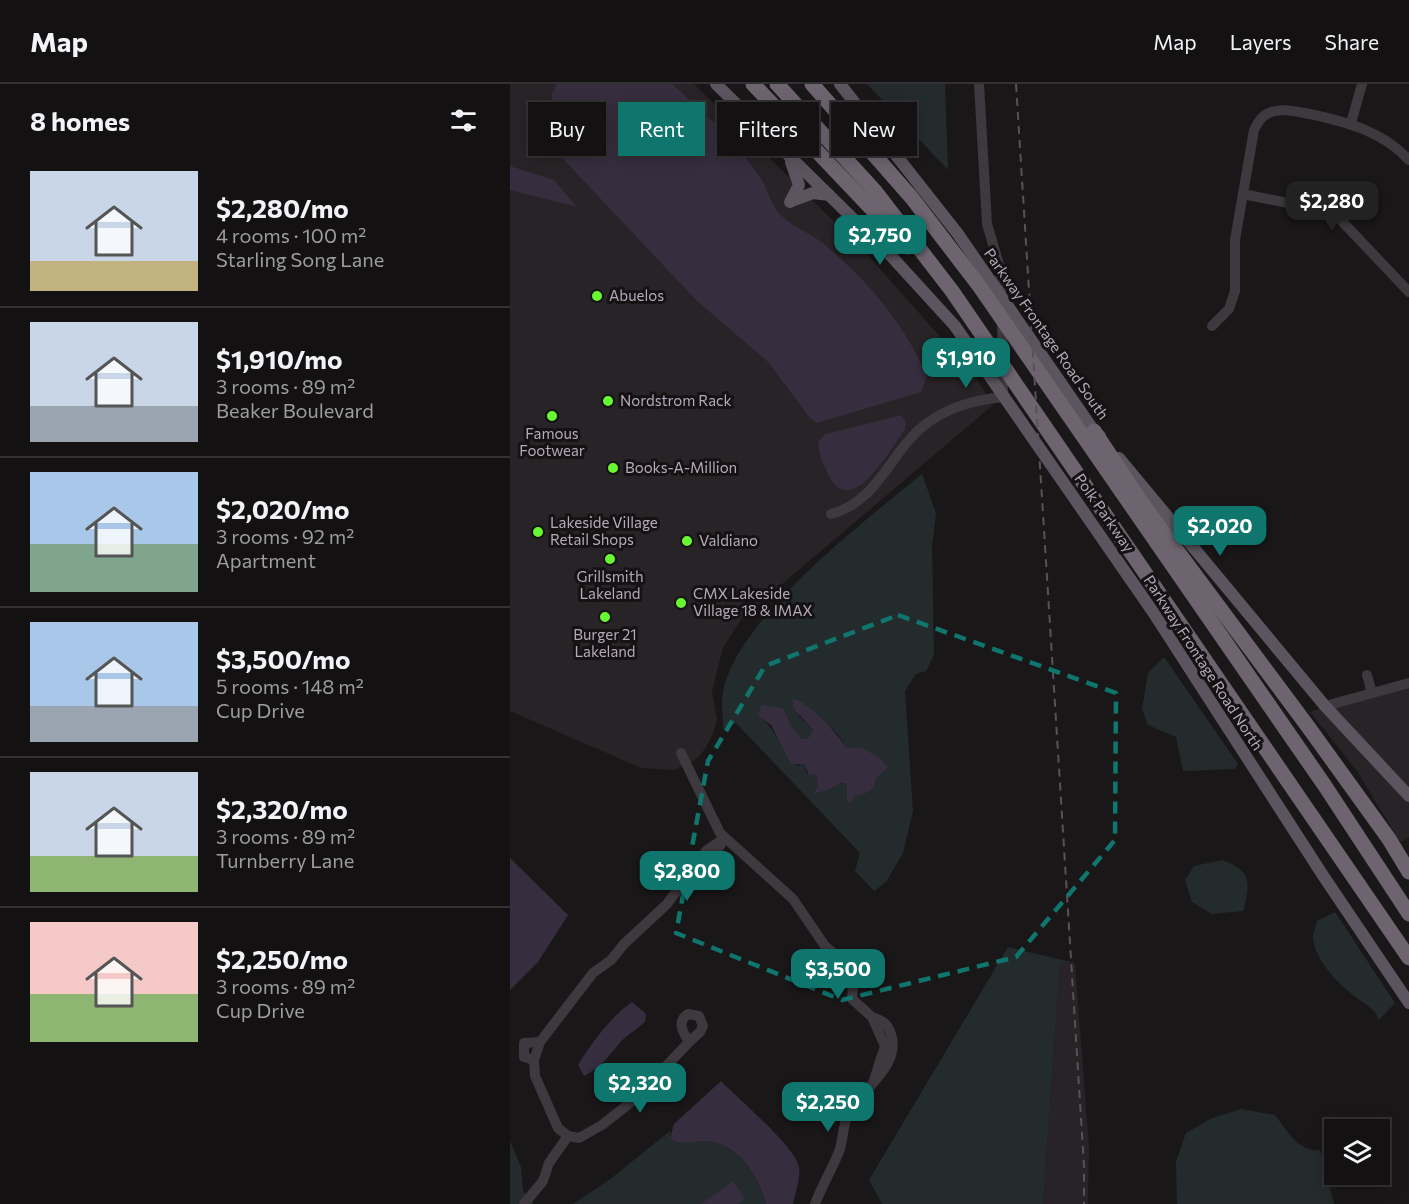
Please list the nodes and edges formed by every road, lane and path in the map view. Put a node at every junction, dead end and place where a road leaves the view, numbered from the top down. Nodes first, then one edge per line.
1 (716, 84) edge
2 (753, 84) edge
3 (777, 84) edge
4 (812, 84) edge
5 (840, 84) edge
6 (979, 84) edge
7 (1362, 84) edge
8 (734, 102) edge
9 (1352, 123) junction
10 (787, 156) edge
11 (788, 156) edge
12 (1409, 160) edge
13 (1243, 194) junction
14 (830, 195) junction
15 (1409, 292) edge
16 (961, 303) junction
17 (1212, 326) dead end
18 (1094, 431) junction
19 (831, 514) dead end
20 (1367, 675) dead end
21 (1409, 683) edge
22 (1372, 693) junction
23 (1325, 706) junction
24 (681, 753) dead end
25 (1409, 796) edge
26 (725, 838) junction
27 (1409, 872) edge
28 (1409, 914) edge
29 (1409, 958) edge
30 (1409, 1003) edge
31 (689, 1042) dead end
32 (568, 1136) junction
33 (524, 1204) edge
34 (815, 1204) edge

1 - 8 main road, Parkway Frontage Road North
2 - 16 highway
3 - 16 highway, Polk Parkway
4 - 28 highway, Polk Parkway
5 - 18 main road, Parkway Frontage Road South
6 - 19 street
7 - 9 street
9 - 12 street
9 - 13 street
10 - 14 main road
11 - 14 main road, Parkway Frontage Road North
13 - 15 street
13 - 17 street
14 - 30 main road, Parkway Frontage Road North
16 - 29 highway, Polk Parkway
18 - 23 main road, Parkway Frontage Road South
18 - 27 highway
20 - 22 street
21 - 22 street
22 - 23 street
23 - 25 main road, Parkway Frontage Road South
24 - 26 street
26 - 32 street
26 - 34 street
31 - 32 street
32 - 33 street

